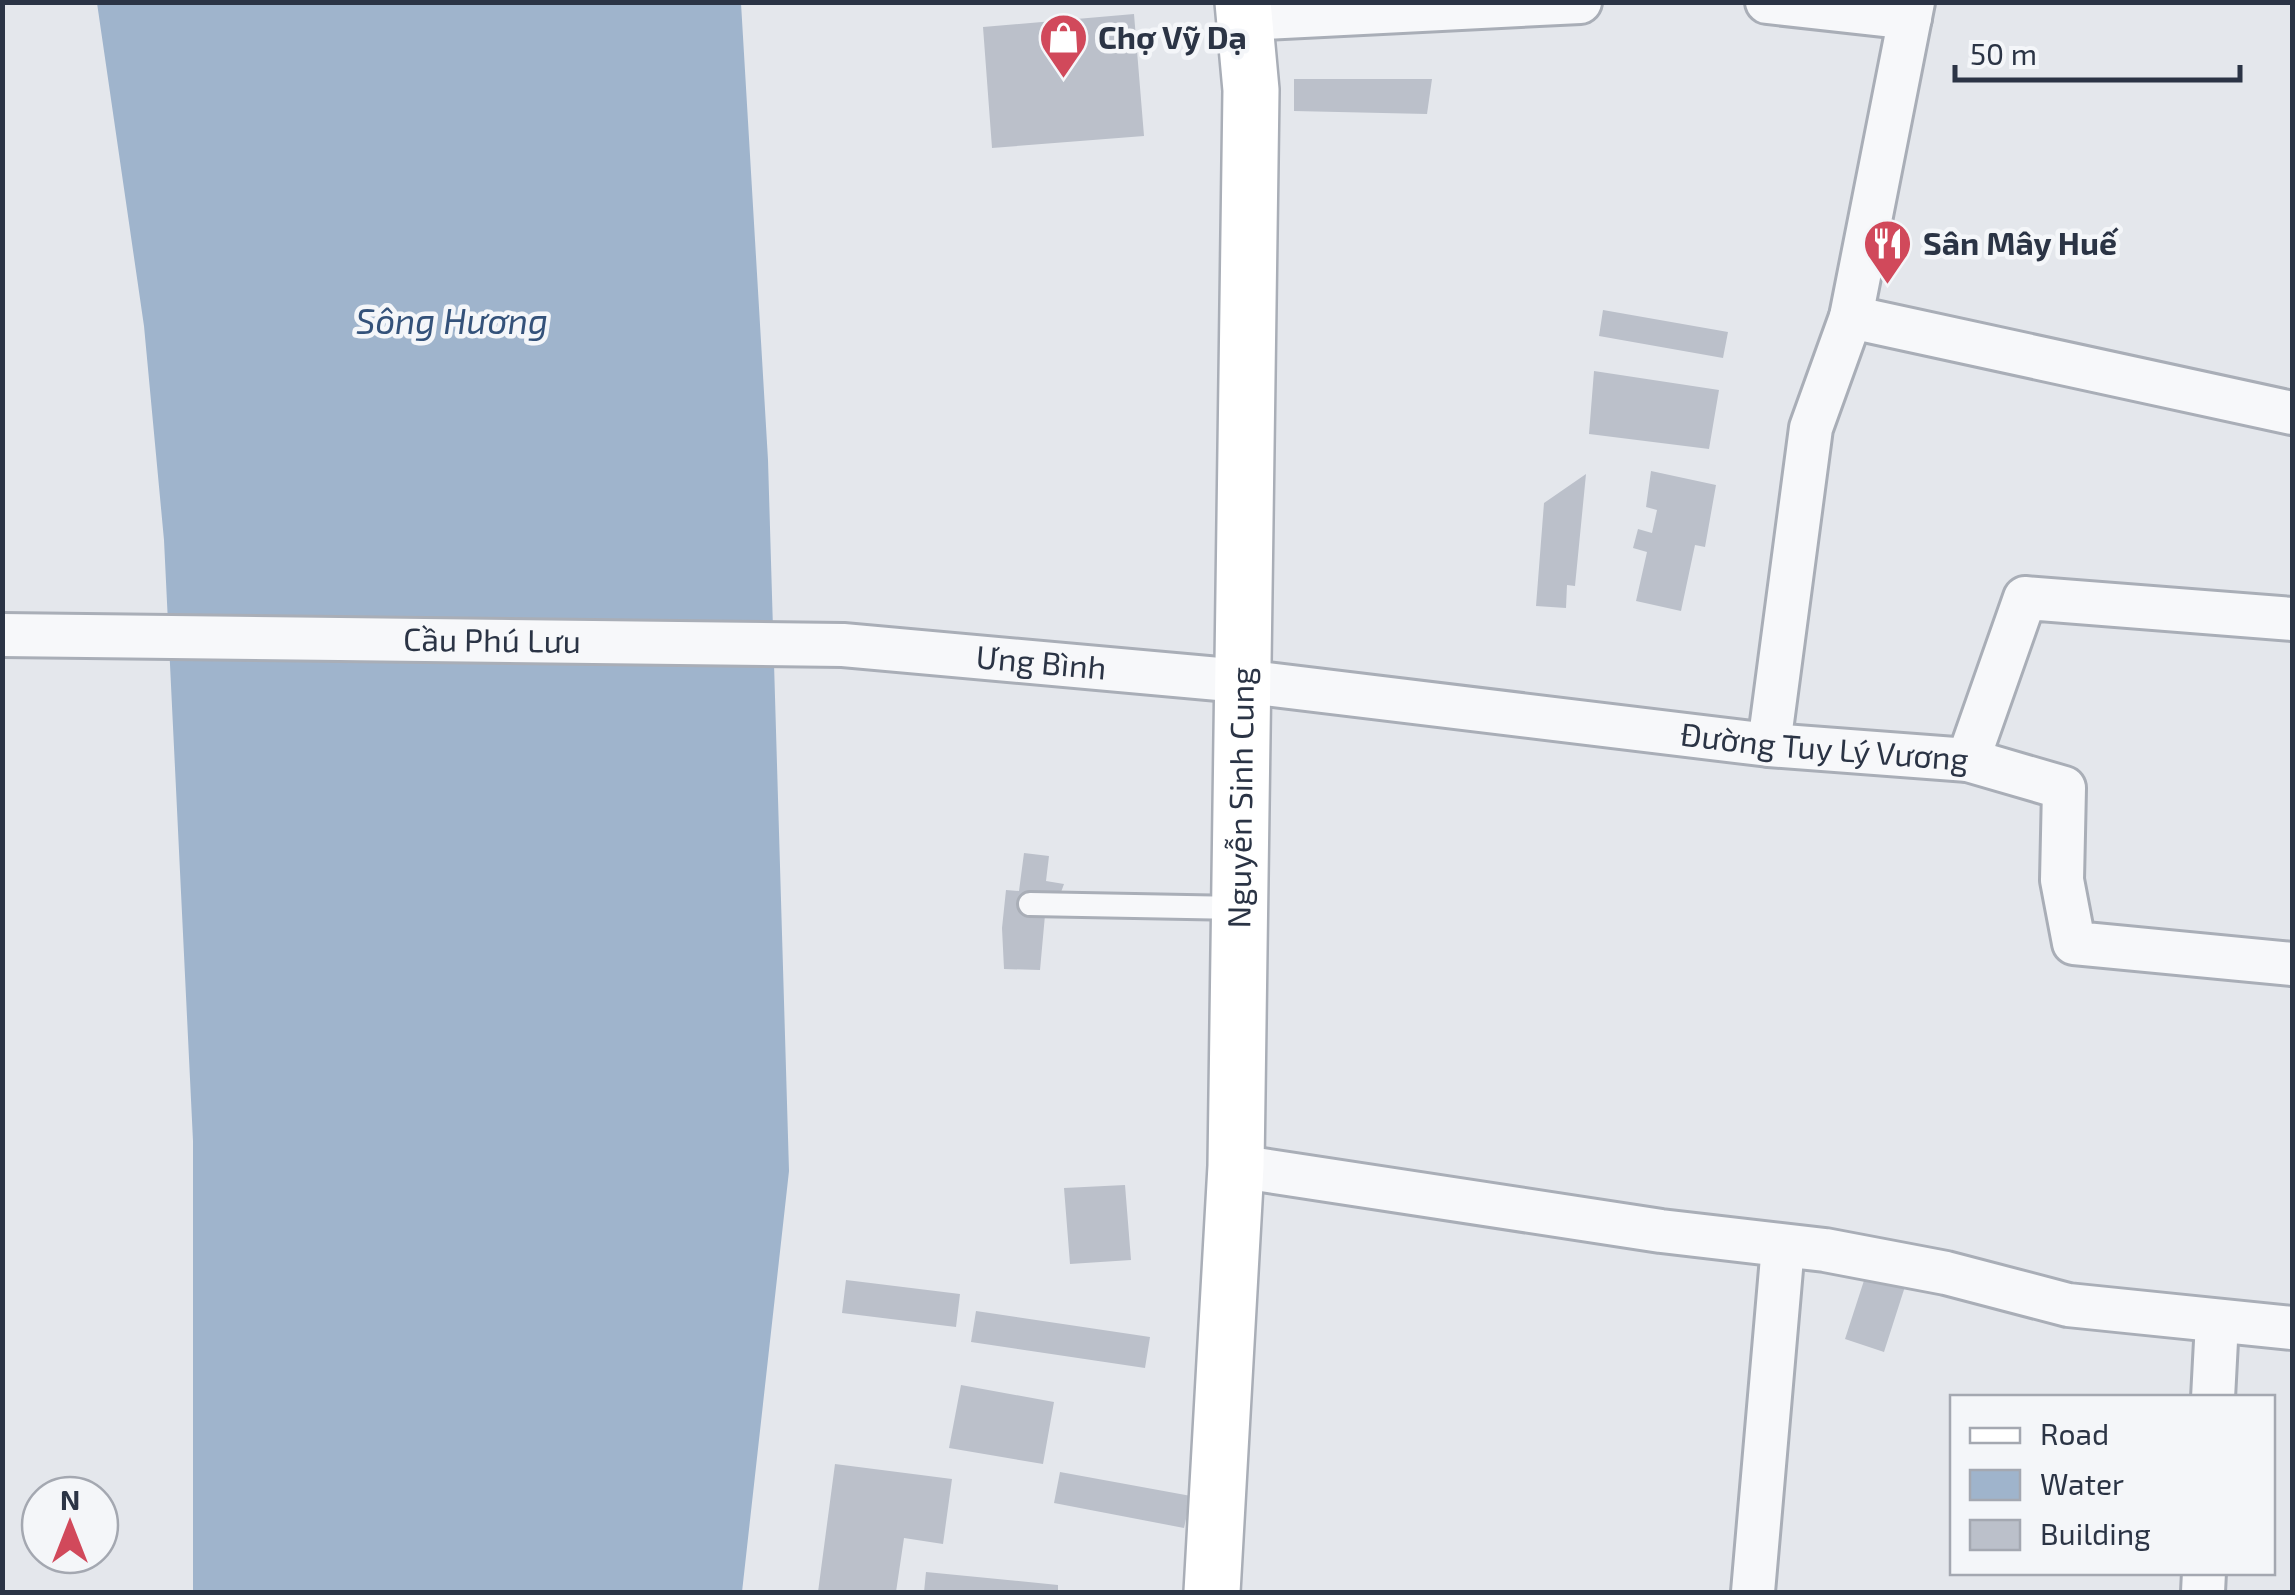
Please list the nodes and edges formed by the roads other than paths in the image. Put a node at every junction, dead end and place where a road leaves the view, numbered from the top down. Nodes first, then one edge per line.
1 (1580, 2) edge
2 (1767, 2) edge
3 (1912, 10) edge
4 (1244, 11) edge
5 (1851, 317) junction
6 (2292, 414) edge
7 (2292, 619) edge
8 (2, 636) edge
9 (844, 645) joint
10 (1241, 681) junction
11 (1769, 745) junction
12 (1968, 760) junction
13 (1030, 904) dead end
14 (1239, 908) junction
15 (2292, 964) edge
16 (1236, 1166) junction
17 (1783, 1246) junction
18 (2217, 1322) junction
19 (2292, 1328) edge
20 (2213, 1395) edge
21 (1212, 1592) edge
22 (1753, 1592) edge

1 - 4 street
2 - 3 street
3 - 5 street
4 - 10 main road, Nguyễn Sinh Cung
5 - 6 street
5 - 11 street
7 - 12 street, Đường Tuy Lý Vương
8 - 9 street, Cầu Phú Lưu
9 - 10 street, Ưng Bình
10 - 11 street, Đường Tuy Lý Vương
10 - 14 main road, Nguyễn Sinh Cung
11 - 12 street, Đường Tuy Lý Vương
12 - 15 street
13 - 14 lane
14 - 16 main road, Nguyễn Sinh Cung
16 - 17 street
16 - 21 main road, Nguyễn Sinh Cung
17 - 18 street
17 - 22 street
18 - 19 street
18 - 20 street

